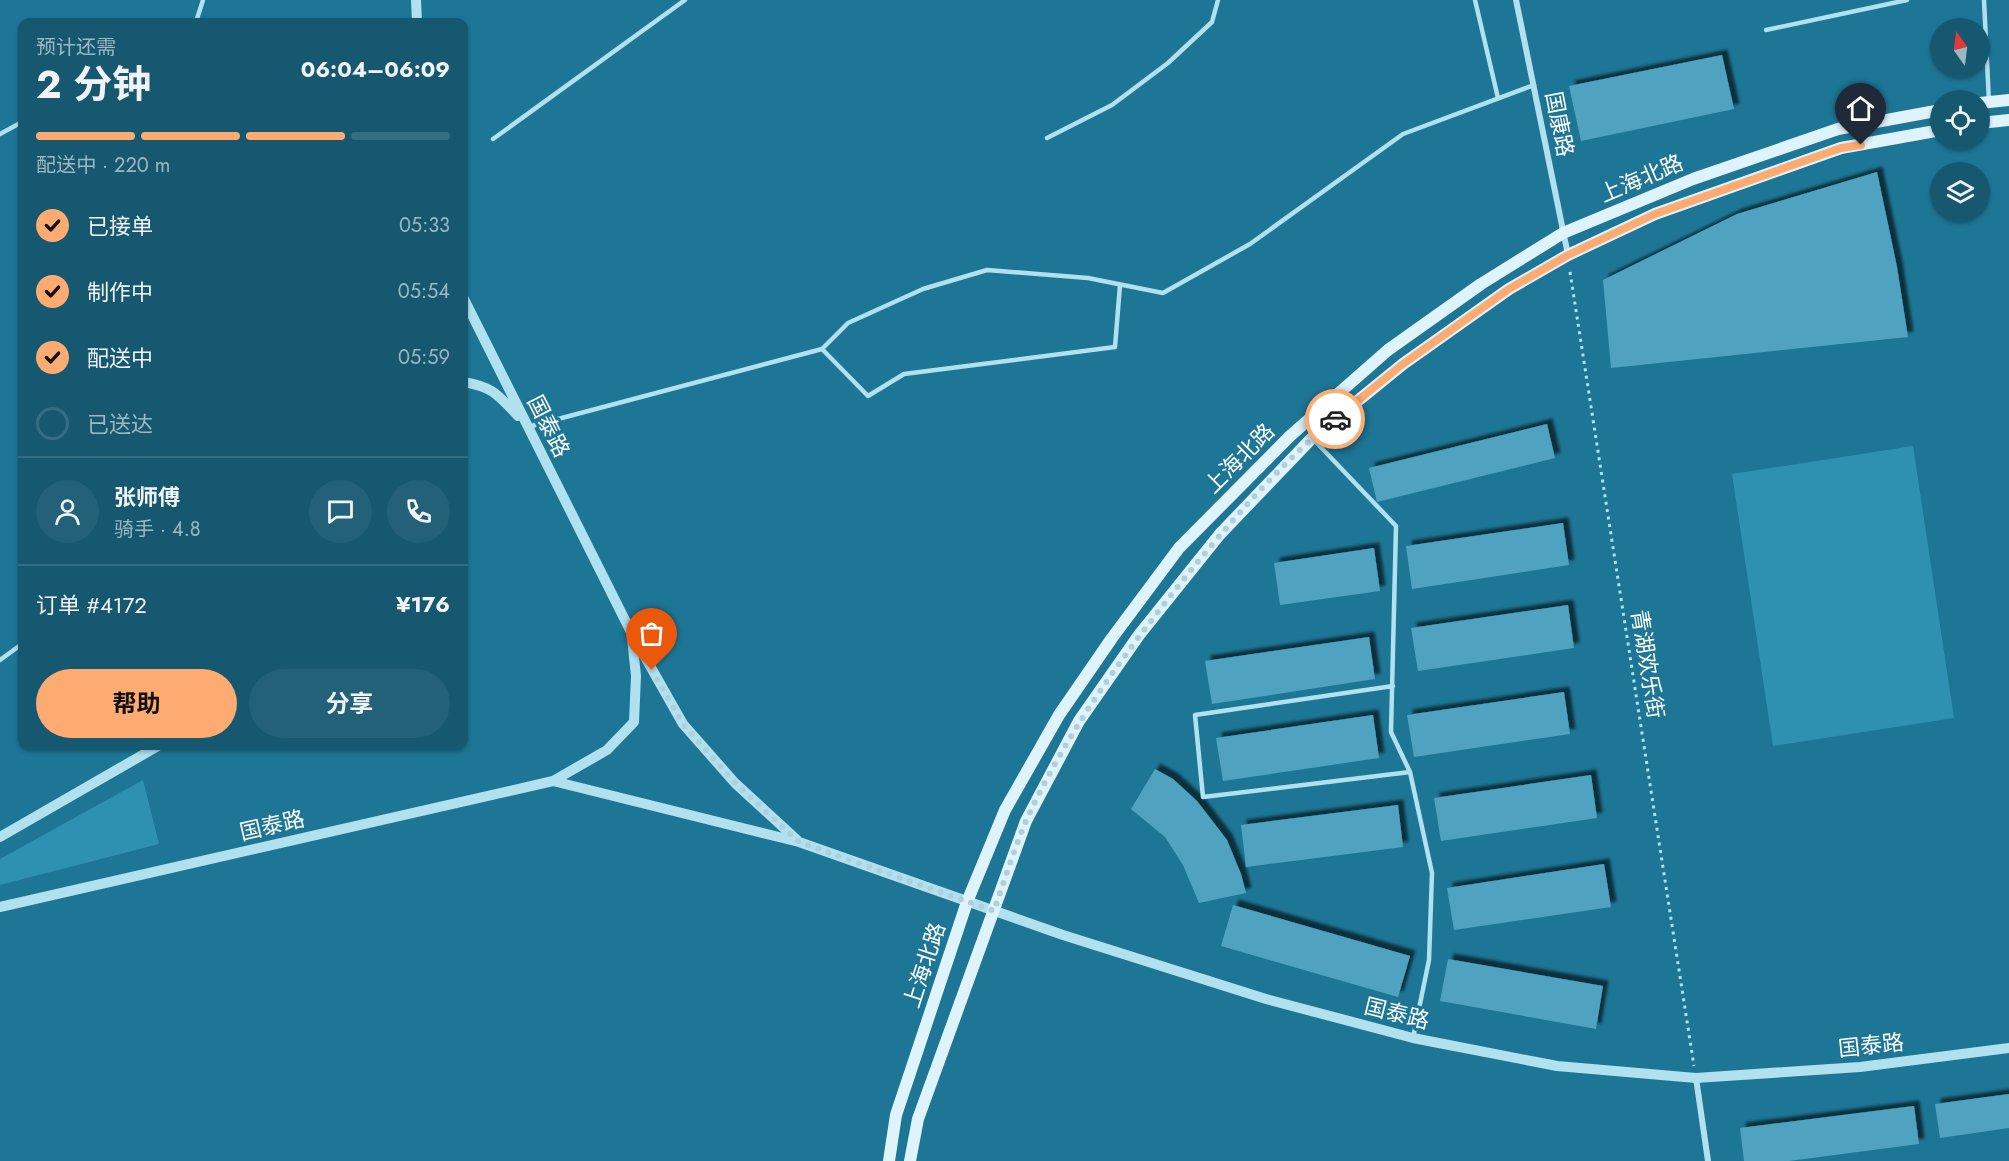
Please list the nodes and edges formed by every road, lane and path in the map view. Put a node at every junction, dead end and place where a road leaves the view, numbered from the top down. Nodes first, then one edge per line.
1 (203, 0) edge
2 (416, 0) edge
3 (684, 0) edge
4 (1218, 0) edge
5 (1475, 0) edge
6 (1516, 0) edge
7 (1907, 0) edge
8 (1984, 0) edge
9 (197, 18) edge
10 (417, 18) edge
11 (1766, 30) dead end
12 (1534, 85) junction
13 (1984, 90) edge
14 (1498, 98) junction
15 (2009, 100) edge
16 (1990, 102) edge
17 (1930, 112) edge
18 (2009, 120) edge
19 (1990, 122) edge
20 (18, 124) edge
21 (1930, 132) edge
22 (0, 134) edge
23 (1047, 138) dead end
24 (493, 139) dead end
25 (1563, 233) junction
26 (1568, 255) junction
27 (1120, 285) junction
28 (468, 307) edge
29 (822, 349) junction
30 (468, 383) edge
31 (528, 427) junction
32 (1312, 438) junction
33 (632, 634) junction
34 (18, 647) edge
35 (0, 660) edge
36 (1393, 686) junction
37 (151, 750) edge
38 (1410, 772) junction
39 (553, 781) junction
40 (0, 837) edge
41 (799, 842) junction
42 (967, 902) junction
43 (0, 907) edge
44 (994, 911) junction
45 (1413, 1038) junction
46 (2009, 1048) edge
47 (1696, 1078) junction
48 (889, 1161) edge
49 (910, 1161) edge
50 (1708, 1161) edge

1 - 9 lane
2 - 10 street
3 - 24 lane
4 - 23 lane
5 - 14 lane
6 - 12 street, 国康路
7 - 11 lane
8 - 13 lane
12 - 14 lane
12 - 25 street, 国康路
14 - 27 lane
15 - 16 main road
17 - 25 main road, 上海北路
18 - 19 main road
20 - 22 lane
21 - 26 main road, 上海北路
25 - 26 street, 国康路
25 - 42 main road, 上海北路
26 - 32 main road, 上海北路
26 - 47 path, 青湖欢乐街
27 - 29 lane
27 - 29 lane
28 - 31 street, 国泰路
29 - 31 lane
30 - 31 street
31 - 33 street, 国泰路
32 - 36 lane
32 - 44 main road, 上海北路
33 - 39 street, 国泰路
33 - 41 street, 国泰路
34 - 35 lane
36 - 38 lane
36 - 38 lane
37 - 40 street
38 - 45 lane
39 - 41 street, 国泰路
39 - 43 street, 国泰路
41 - 42 street, 国泰路
42 - 44 street, 国泰路
42 - 48 main road, 上海北路
44 - 45 street, 国泰路
44 - 49 main road, 上海北路
45 - 47 street, 国泰路
46 - 47 street, 国泰路
47 - 50 street

